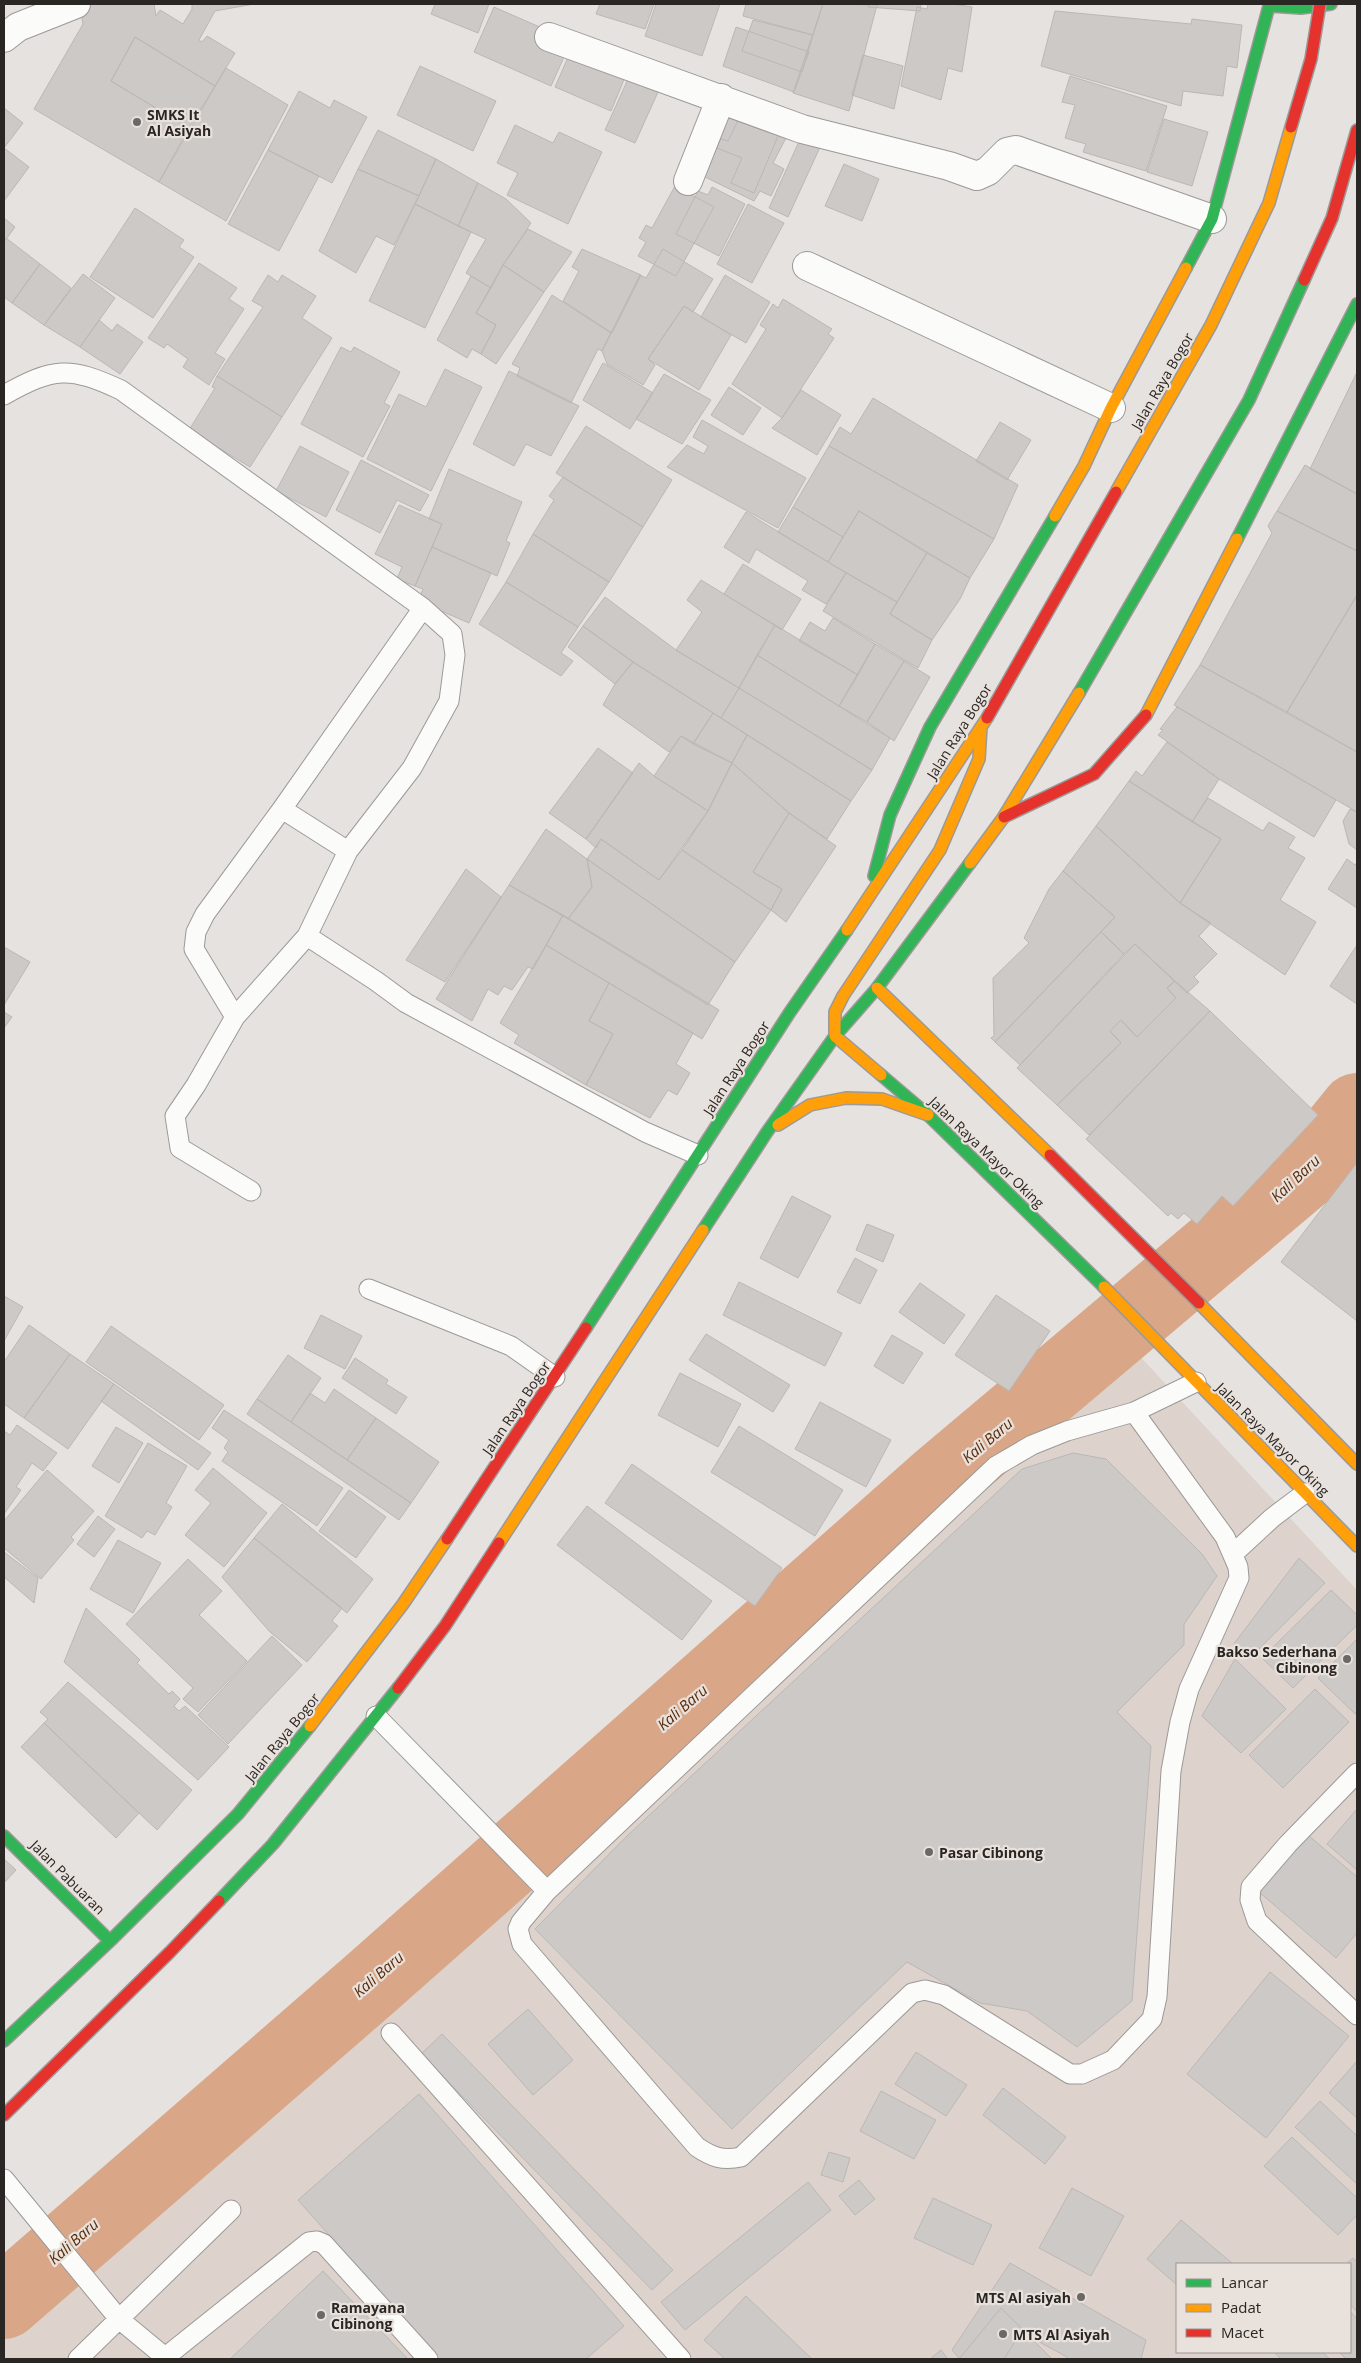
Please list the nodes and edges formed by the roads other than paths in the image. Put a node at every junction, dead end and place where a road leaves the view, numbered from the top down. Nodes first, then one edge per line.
1 (76, 4) edge
2 (1320, 4) edge
3 (1331, 4) edge
4 (1269, 5) edge
5 (549, 37) dead end
6 (4, 38) edge
7 (722, 98) junction
8 (1357, 130) edge
9 (688, 181) dead end
10 (1212, 219) junction
11 (807, 266) dead end
12 (1357, 304) edge
13 (4, 396) edge
14 (1111, 408) junction
15 (423, 608) junction
16 (984, 722) junction
17 (282, 809) junction
18 (1003, 818) junction
19 (348, 851) junction
20 (867, 902) junction
21 (307, 936) junction
22 (877, 988) junction
23 (235, 1017) junction
24 (835, 1036) junction
25 (928, 1115) junction
26 (767, 1132) junction
27 (698, 1155) junction
28 (251, 1191) dead end
29 (369, 1288) dead end
30 (555, 1377) junction
31 (1196, 1382) junction
32 (1134, 1412) junction
33 (1357, 1464) edge
34 (1306, 1493) junction
35 (1357, 1546) edge
36 (1233, 1554) junction
37 (376, 1716) junction
38 (1357, 1773) edge
39 (4, 1836) edge
40 (547, 1891) junction
41 (110, 1941) junction
42 (1357, 2015) edge
43 (390, 2033) dead end
44 (4, 2041) edge
45 (4, 2115) edge
46 (4, 2179) edge
47 (231, 2210) dead end
48 (119, 2319) junction
49 (164, 2358) edge
50 (78, 2359) edge
51 (428, 2359) edge
52 (681, 2359) edge

1 - 6 street
2 - 16 main road, Jalan Raya Bogor, bridge
3 - 4 main road
4 - 10 main road
5 - 7 street
7 - 9 street
7 - 10 street
8 - 18 main road
10 - 14 main road
11 - 14 street
12 - 18 main road
13 - 15 lane
14 - 20 main road
15 - 17 lane
15 - 19 lane
16 - 20 main road, Jalan Raya Bogor
16 - 24 main road
17 - 19 lane
17 - 23 lane
18 - 22 main road
19 - 21 lane
20 - 27 main road, Jalan Raya Bogor
21 - 23 lane
21 - 27 lane
22 - 24 main road
22 - 33 main road
23 - 28 lane
24 - 25 main road, Jalan Raya Mayor Oking
24 - 26 main road
25 - 26 main road
25 - 31 main road, Jalan Raya Mayor Oking
26 - 37 main road
27 - 30 main road, Jalan Raya Bogor
29 - 30 lane
30 - 41 main road, Jalan Raya Bogor
31 - 32 lane
31 - 34 main road, Jalan Raya Mayor Oking
32 - 36 lane
32 - 40 lane
34 - 35 main road, Jalan Raya Mayor Oking
34 - 36 lane
36 - 40 lane
37 - 40 lane
37 - 45 main road
38 - 42 lane
39 - 41 main road, Jalan Pabuaran
41 - 44 main road, Jalan Raya Bogor
43 - 52 lane
46 - 48 lane
47 - 48 lane
48 - 49 lane
48 - 50 lane
49 - 51 lane

